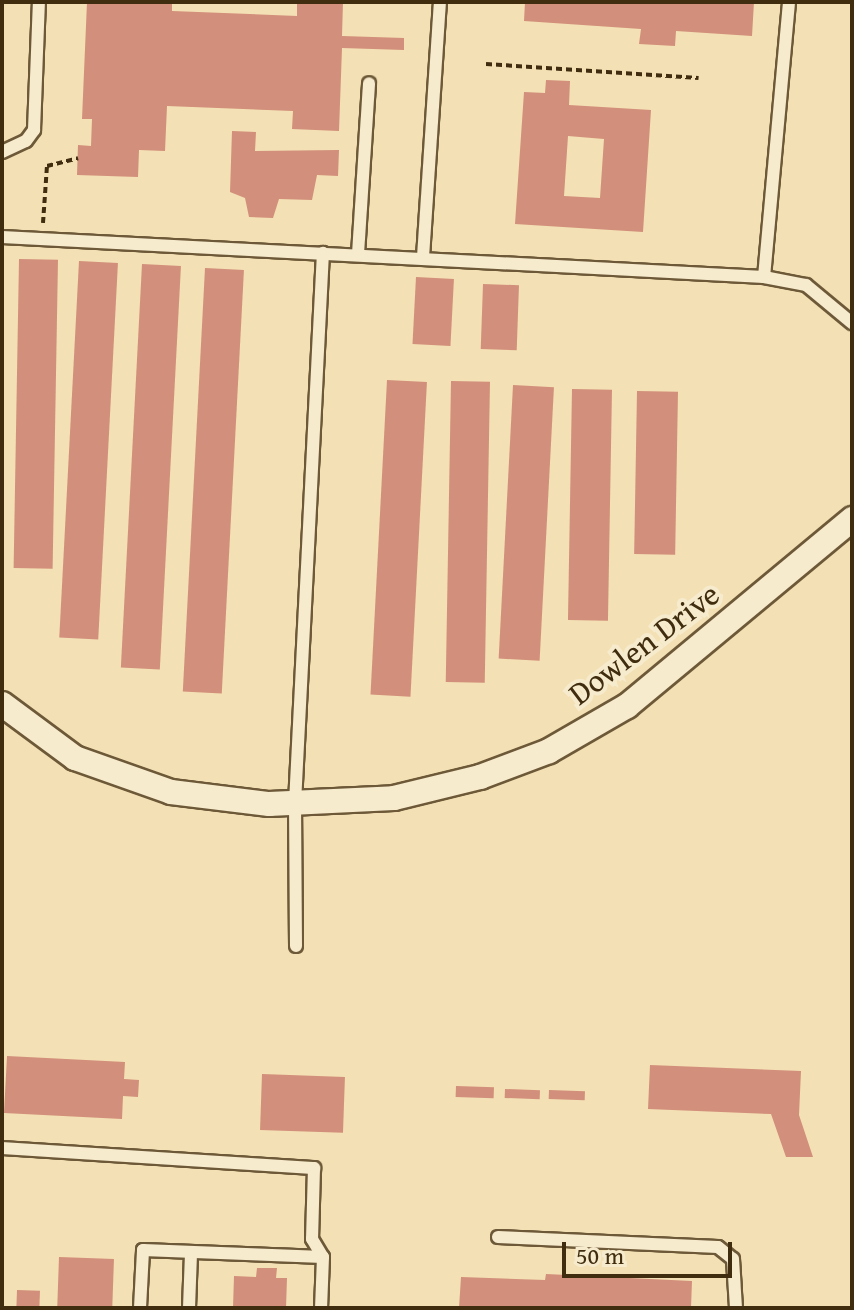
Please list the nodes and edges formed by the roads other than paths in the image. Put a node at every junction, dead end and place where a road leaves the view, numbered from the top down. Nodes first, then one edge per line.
1 (39, 2) edge
2 (440, 2) edge
3 (789, 2) edge
4 (369, 83) dead end
5 (2, 152) edge
6 (2, 237) edge
7 (323, 253) junction
8 (358, 254) junction
9 (423, 257) junction
10 (764, 277) junction
11 (852, 323) edge
12 (852, 519) edge
13 (2, 704) edge
14 (295, 803) junction
15 (296, 946) dead end
16 (2, 1148) edge
17 (498, 1237) dead end
18 (191, 1253) junction
19 (323, 1257) junction
20 (140, 1308) edge
21 (189, 1308) edge
22 (321, 1308) edge
23 (736, 1308) edge

1 - 5 lane
2 - 9 lane
3 - 10 lane
4 - 8 lane
6 - 7 lane
7 - 8 lane
7 - 14 lane
8 - 9 lane
9 - 10 lane
10 - 11 lane
12 - 14 street, Dowlen Drive
13 - 14 street, Dowlen Drive
14 - 15 lane
16 - 19 lane
17 - 23 lane
18 - 19 lane
18 - 20 lane
18 - 21 lane
19 - 22 lane

